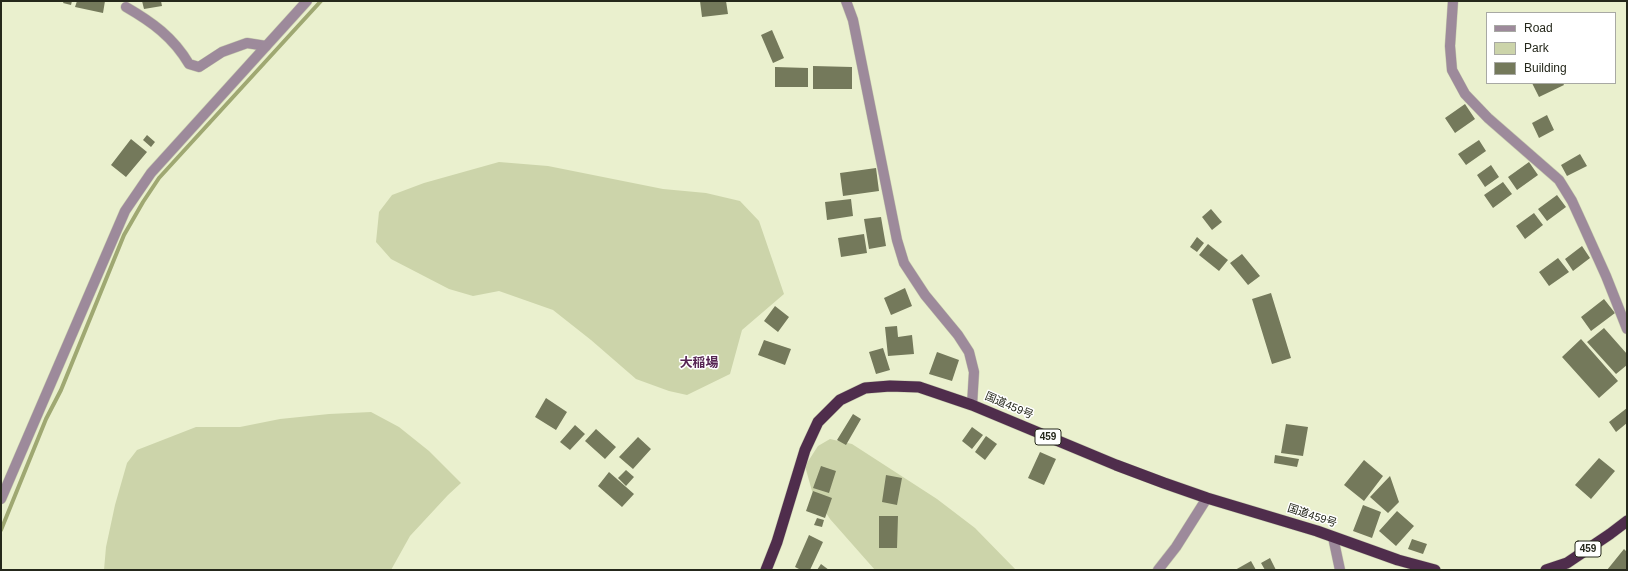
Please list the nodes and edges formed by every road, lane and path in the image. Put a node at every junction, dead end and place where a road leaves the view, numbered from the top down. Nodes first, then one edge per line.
1 (307, 1) edge
2 (846, 1) edge
3 (1453, 1) edge
4 (126, 7) dead end
5 (266, 46) junction
6 (1627, 329) edge
7 (972, 405) junction
8 (1207, 498) junction
9 (1, 499) edge
10 (1627, 521) edge
11 (1333, 536) junction
12 (766, 570) edge
13 (1158, 570) edge
14 (1340, 570) edge
15 (1434, 570) edge
16 (1546, 570) edge

1 - 5 street
2 - 7 street
3 - 6 street
4 - 5 street
5 - 9 street
7 - 8 highway, 国道459号 / 459
7 - 12 highway, 国道459号 / 459
8 - 11 highway, 国道459号 / 459
8 - 13 street
10 - 16 highway, 459
11 - 14 street
11 - 15 highway, 国道459号 / 459

